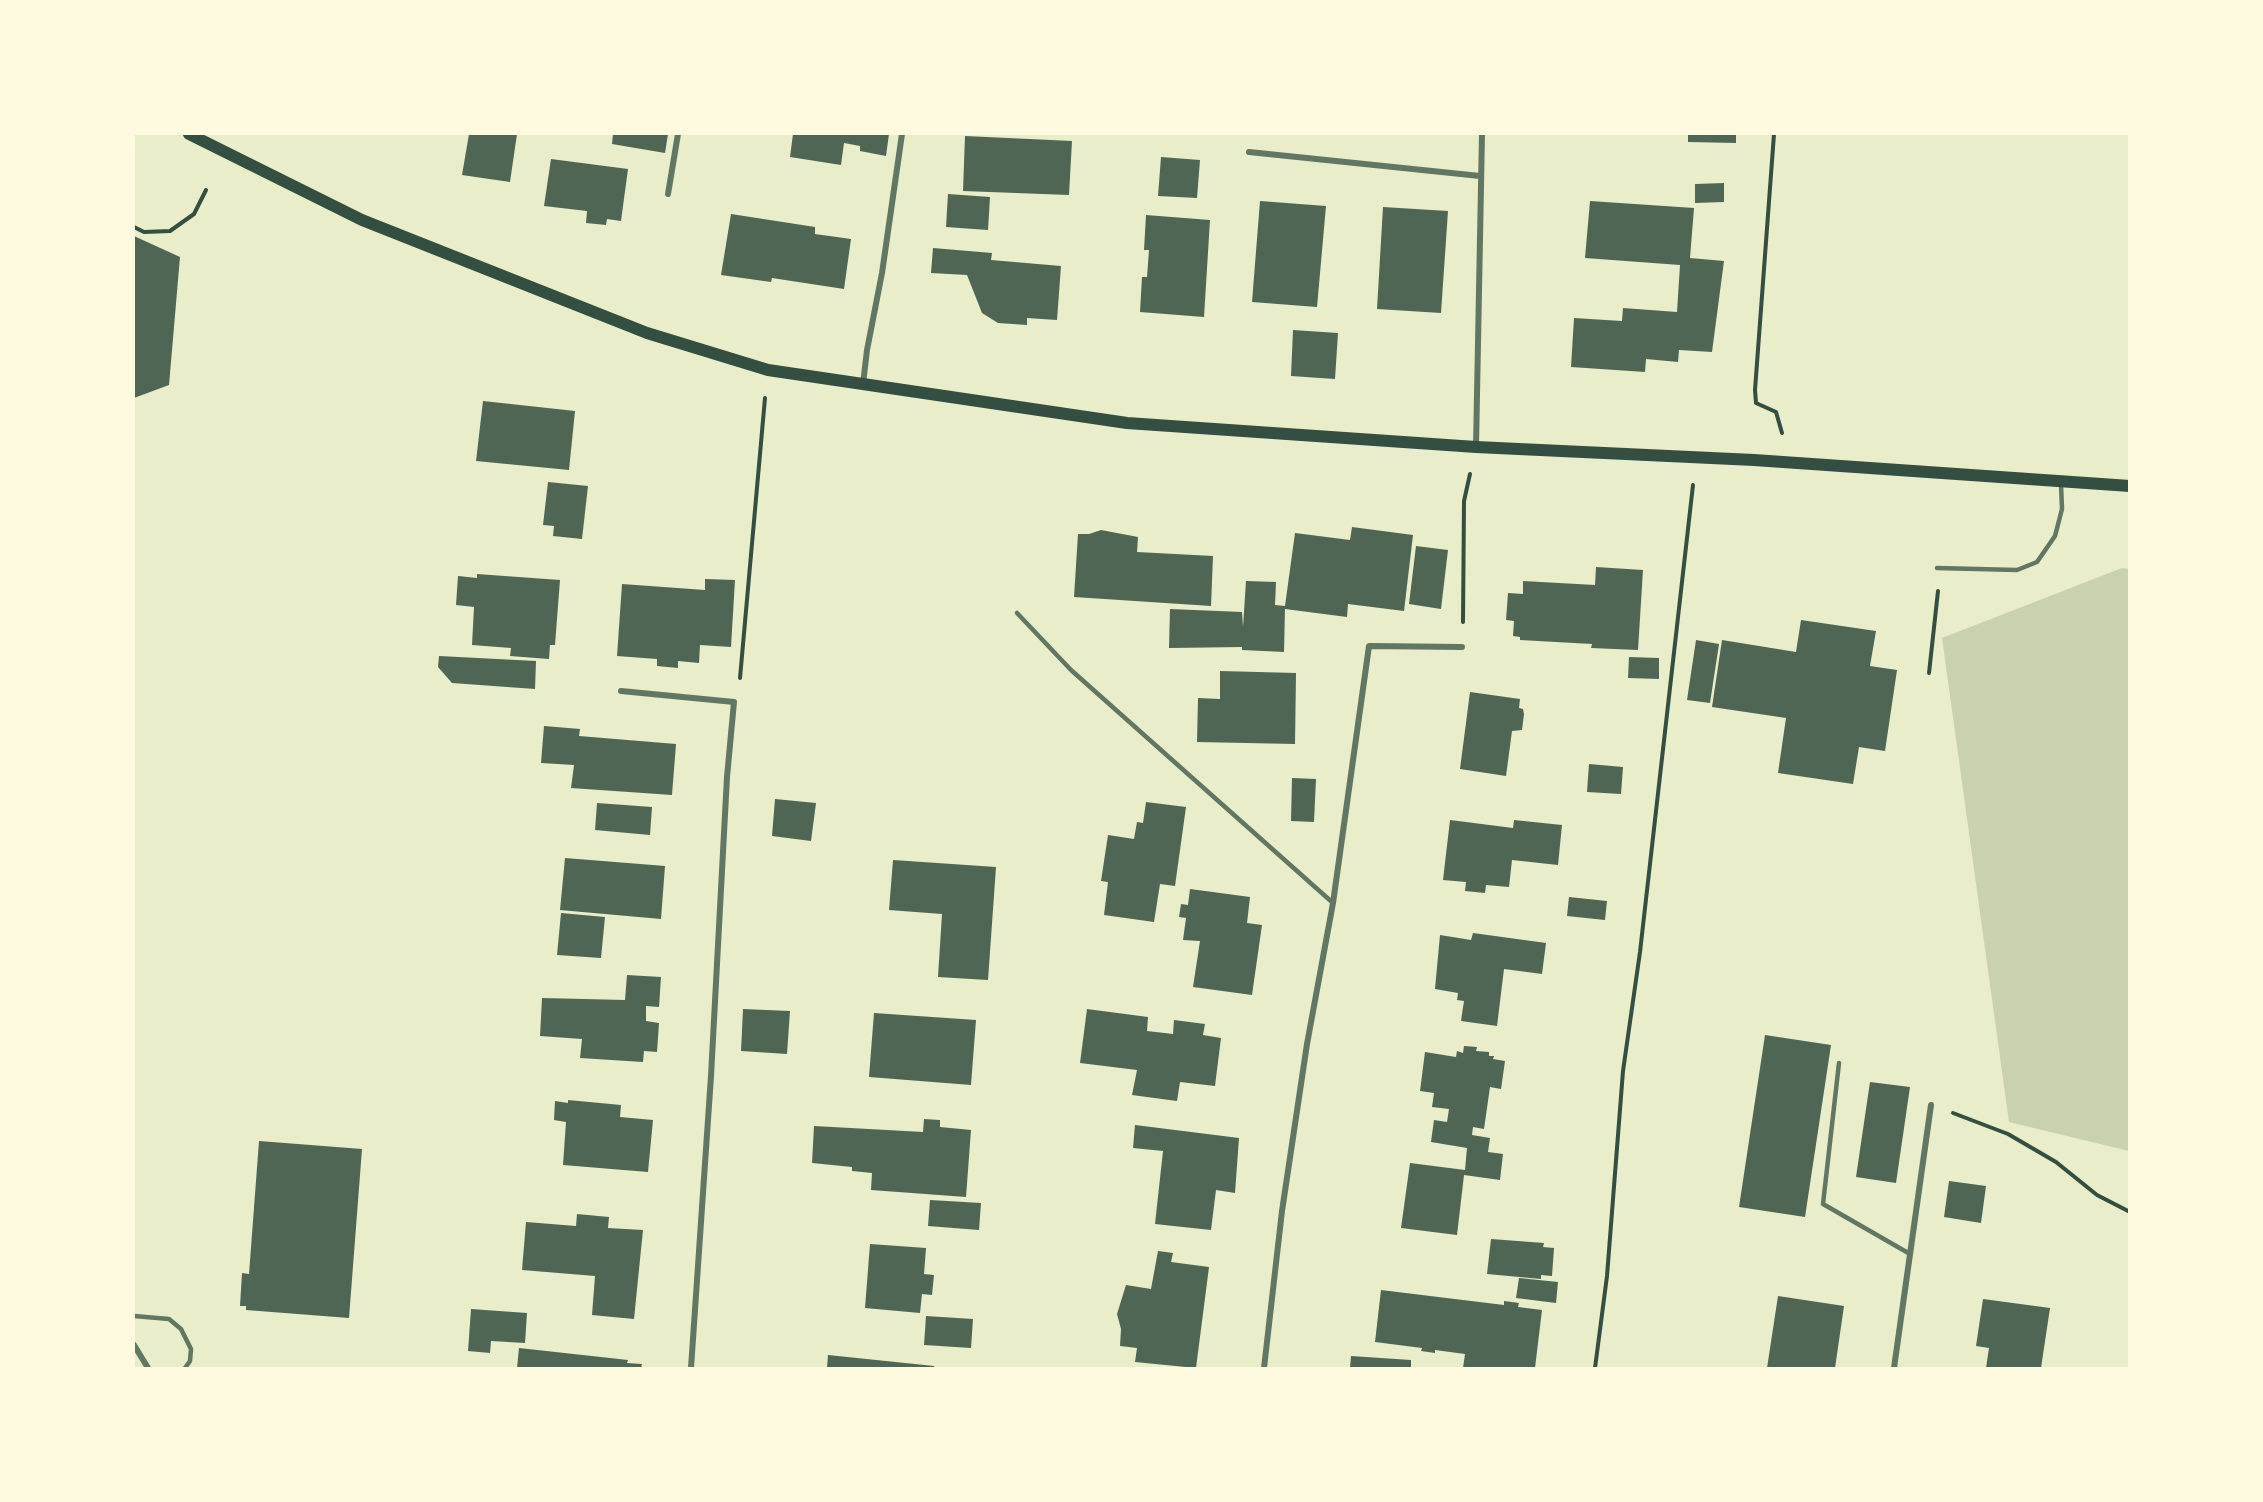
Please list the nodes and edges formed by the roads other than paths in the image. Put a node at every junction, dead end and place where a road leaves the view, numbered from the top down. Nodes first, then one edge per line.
1 (189, 134) edge
2 (678, 134) edge
3 (902, 134) edge
4 (1482, 134) edge
5 (1249, 152) dead end
6 (1480, 176) junction
7 (668, 194) dead end
8 (863, 384) junction
9 (1476, 447) junction
10 (2061, 480) junction
11 (2130, 486) edge
12 (1937, 568) road end
13 (1017, 613) dead end
14 (1462, 647) road end
15 (621, 691) dead end
16 (1333, 903) junction
17 (1839, 1063) dead end
18 (1931, 1105) road end
19 (1910, 1254) junction
20 (134, 1316) edge
21 (134, 1345) edge
22 (148, 1368) edge
23 (184, 1368) edge
24 (690, 1368) edge
25 (1264, 1368) edge
26 (1894, 1368) edge

1 - 8 main road
2 - 7 street
3 - 8 street
4 - 6 street
5 - 6 street
6 - 9 street
8 - 9 main road
9 - 10 main road
10 - 11 main road
10 - 12 lane
13 - 16 lane
14 - 16 street
15 - 24 street
16 - 25 street
17 - 19 lane
18 - 19 street
19 - 26 street
20 - 23 lane
21 - 22 street

